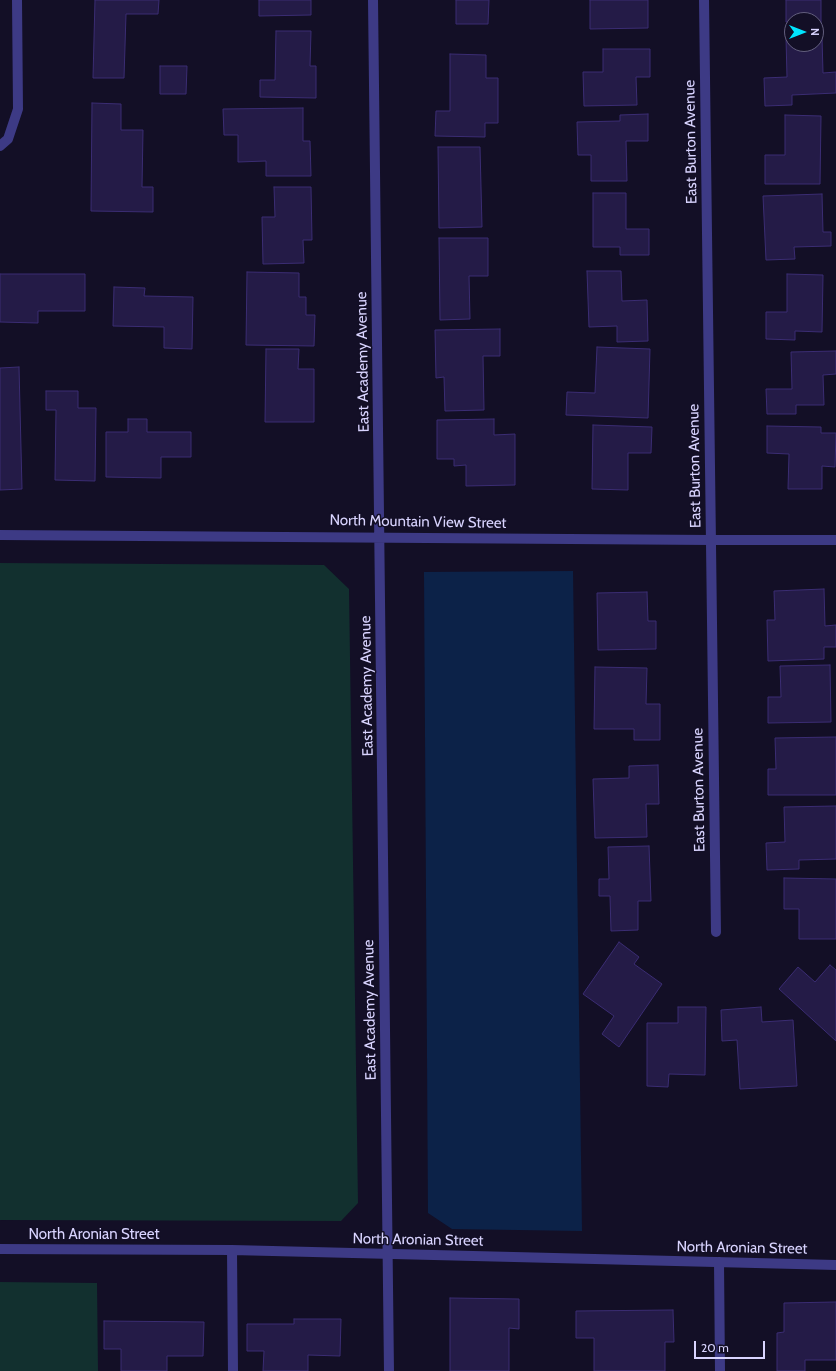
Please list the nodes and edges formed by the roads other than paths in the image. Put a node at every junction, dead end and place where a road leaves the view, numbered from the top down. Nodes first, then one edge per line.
1 (17, 0) edge
2 (374, 0) edge
3 (704, 0) edge
4 (0, 146) edge
5 (0, 535) edge
6 (380, 537) junction
7 (711, 540) junction
8 (836, 540) edge
9 (716, 932) dead end
10 (0, 1249) edge
11 (232, 1250) junction
12 (388, 1254) junction
13 (720, 1262) junction
14 (836, 1265) edge
15 (233, 1371) edge
16 (389, 1371) edge
17 (720, 1371) edge

1 - 4 street
2 - 6 street, East Academy Avenue
3 - 7 street, East Burton Avenue
5 - 6 street, North Mountain View Street
6 - 7 street, North Mountain View Street
6 - 12 street, East Academy Avenue
7 - 8 street, North Mountain View Street
7 - 9 street, East Burton Avenue
10 - 11 street, North Aronian Street
11 - 12 street, North Aronian Street
11 - 15 street
12 - 13 street, North Aronian Street
12 - 16 street, East Academy Avenue
13 - 14 street, North Aronian Street
13 - 17 street

